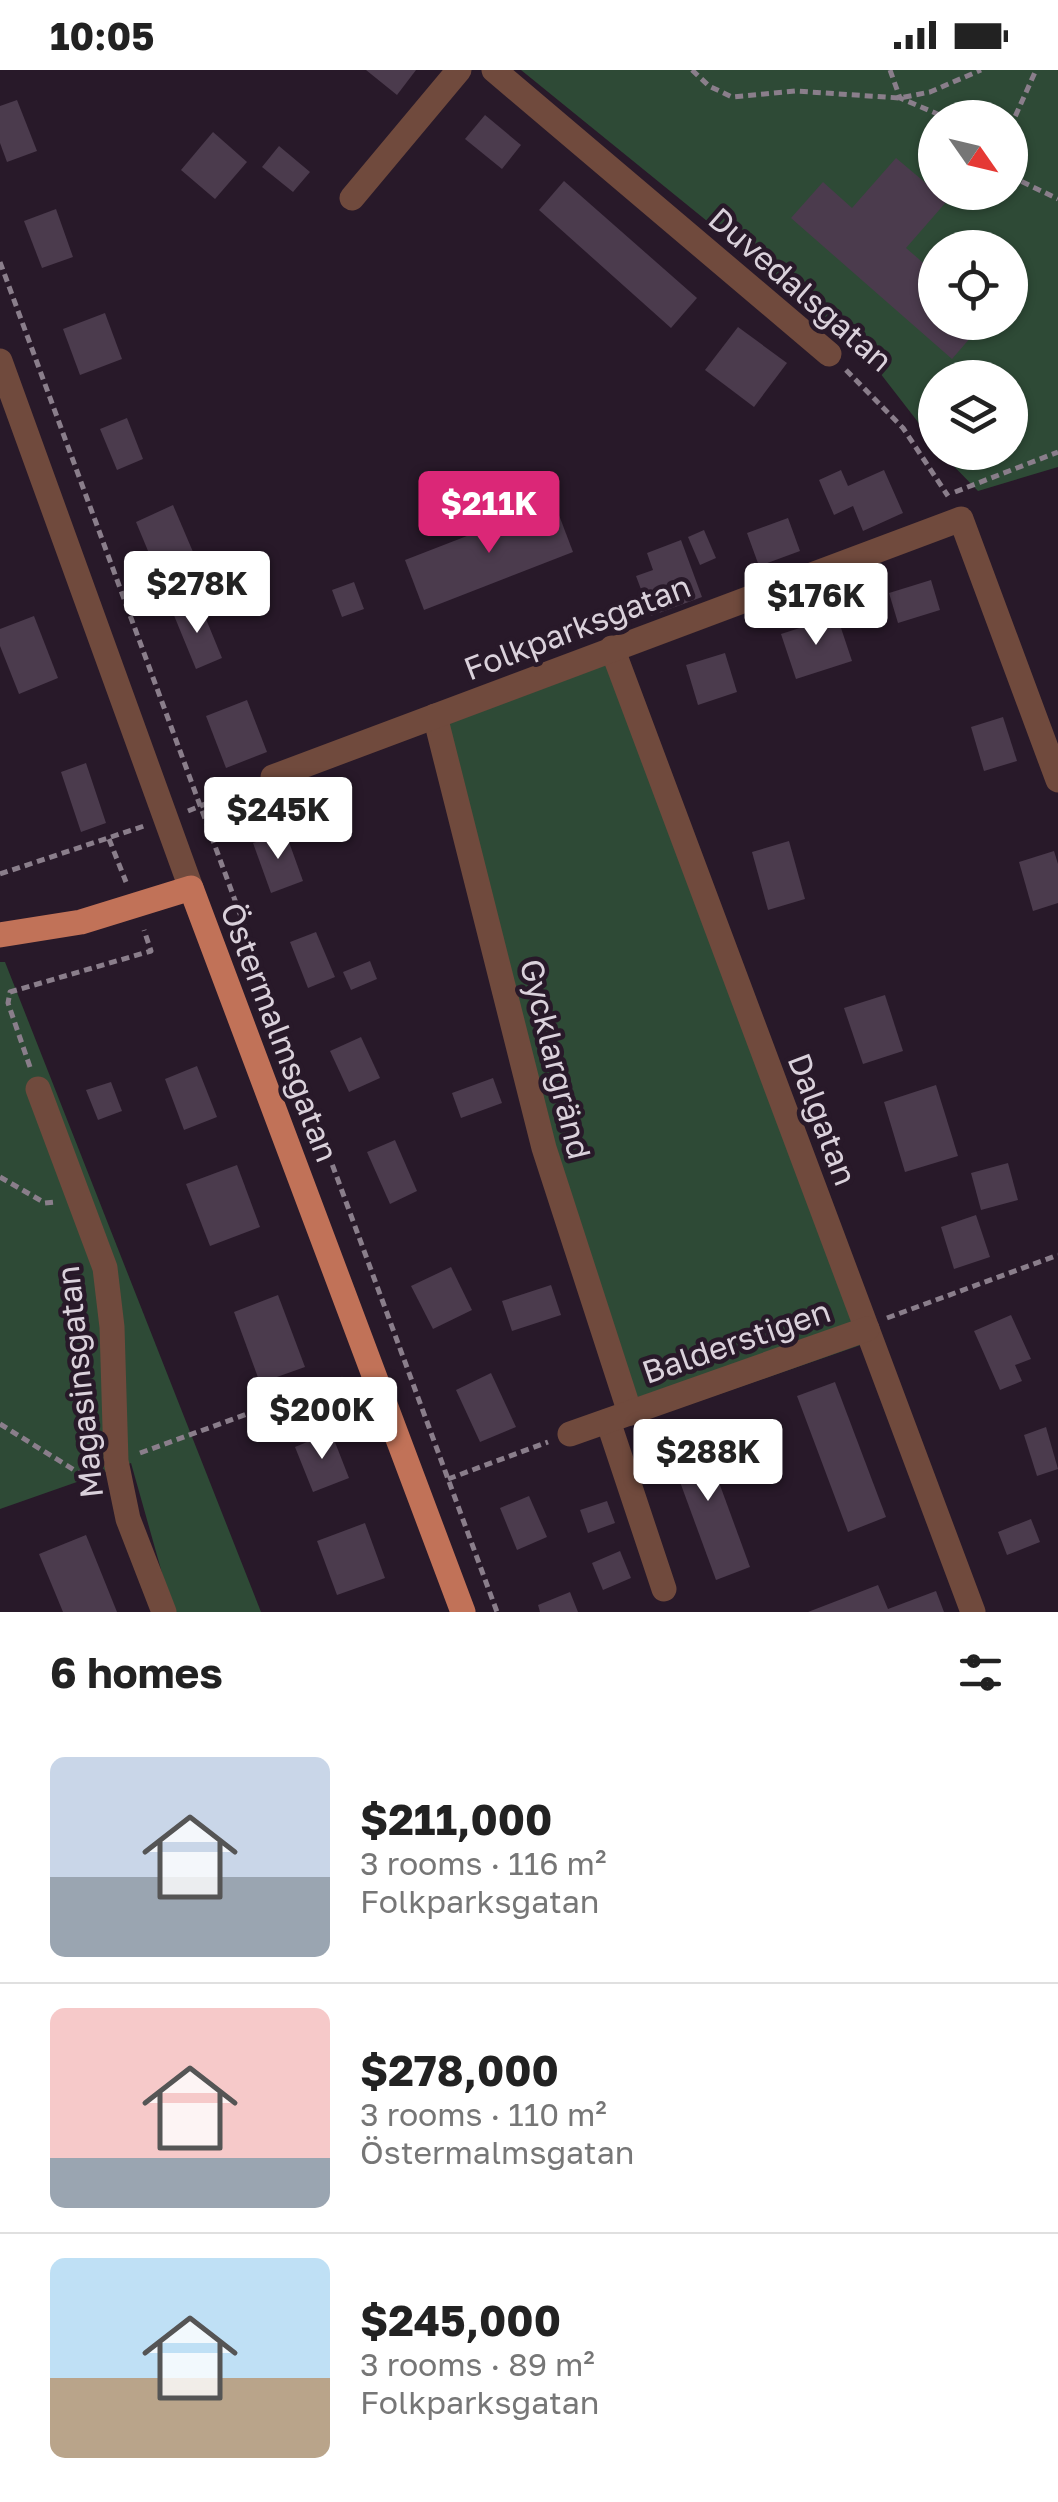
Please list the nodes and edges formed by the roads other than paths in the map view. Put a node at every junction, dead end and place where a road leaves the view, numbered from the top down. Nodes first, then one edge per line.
1 (459, 70) edge
2 (494, 70) edge
3 (352, 198) dead end
4 (829, 354) road end
5 (0, 361) edge
6 (612, 648) junction
7 (435, 716) junction
8 (273, 777) road end
9 (1058, 780) edge
10 (191, 888) junction
11 (0, 935) edge
12 (38, 1088) road end
13 (867, 1329) junction
14 (619, 1417) junction
15 (570, 1434) road end
16 (664, 1589) dead end
17 (164, 1612) edge
18 (462, 1612) edge
19 (972, 1612) edge

1 - 3 street
2 - 4 street, Duvedalsgatan
5 - 10 street, Östermalmsgatan
6 - 7 street, Folkparksgatan
6 - 9 street, Folkparksgatan
6 - 13 street, Dalgatan
7 - 8 street, Folkparksgatan
7 - 14 street, Gycklargränd
10 - 11 main road
10 - 18 main road, Östermalmsgatan
12 - 17 street, Magasinsgatan
13 - 14 street, Balderstigen
13 - 19 street, Dalgatan
14 - 15 street, Balderstigen
14 - 16 street, Gycklargränd

